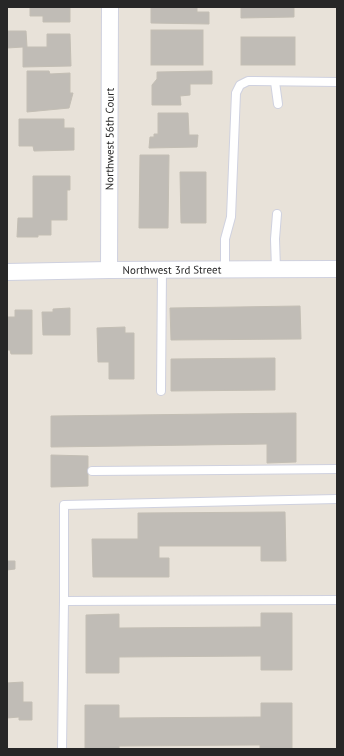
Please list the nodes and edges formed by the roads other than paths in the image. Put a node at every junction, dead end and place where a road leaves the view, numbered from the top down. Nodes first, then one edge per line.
1 (110, 7) edge
2 (275, 82) junction
3 (337, 82) edge
4 (278, 104) dead end
5 (277, 214) dead end
6 (276, 269) junction
7 (337, 269) edge
8 (109, 270) junction
9 (162, 270) junction
10 (225, 270) junction
11 (7, 272) edge
12 (162, 391) dead end
13 (337, 469) edge
14 (92, 470) dead end
15 (337, 499) edge
16 (337, 600) edge
17 (64, 601) junction
18 (62, 749) edge

1 - 8 street, Northwest 56th Court
2 - 3 lane
2 - 4 lane
2 - 10 lane
5 - 6 lane
6 - 7 street, Northwest 3rd Street
6 - 10 street, Northwest 3rd Street
8 - 9 street, Northwest 3rd Street
8 - 11 street, Northwest 3rd Street
9 - 10 street, Northwest 3rd Street
9 - 12 lane
13 - 14 lane
15 - 17 lane
16 - 17 lane
17 - 18 lane

